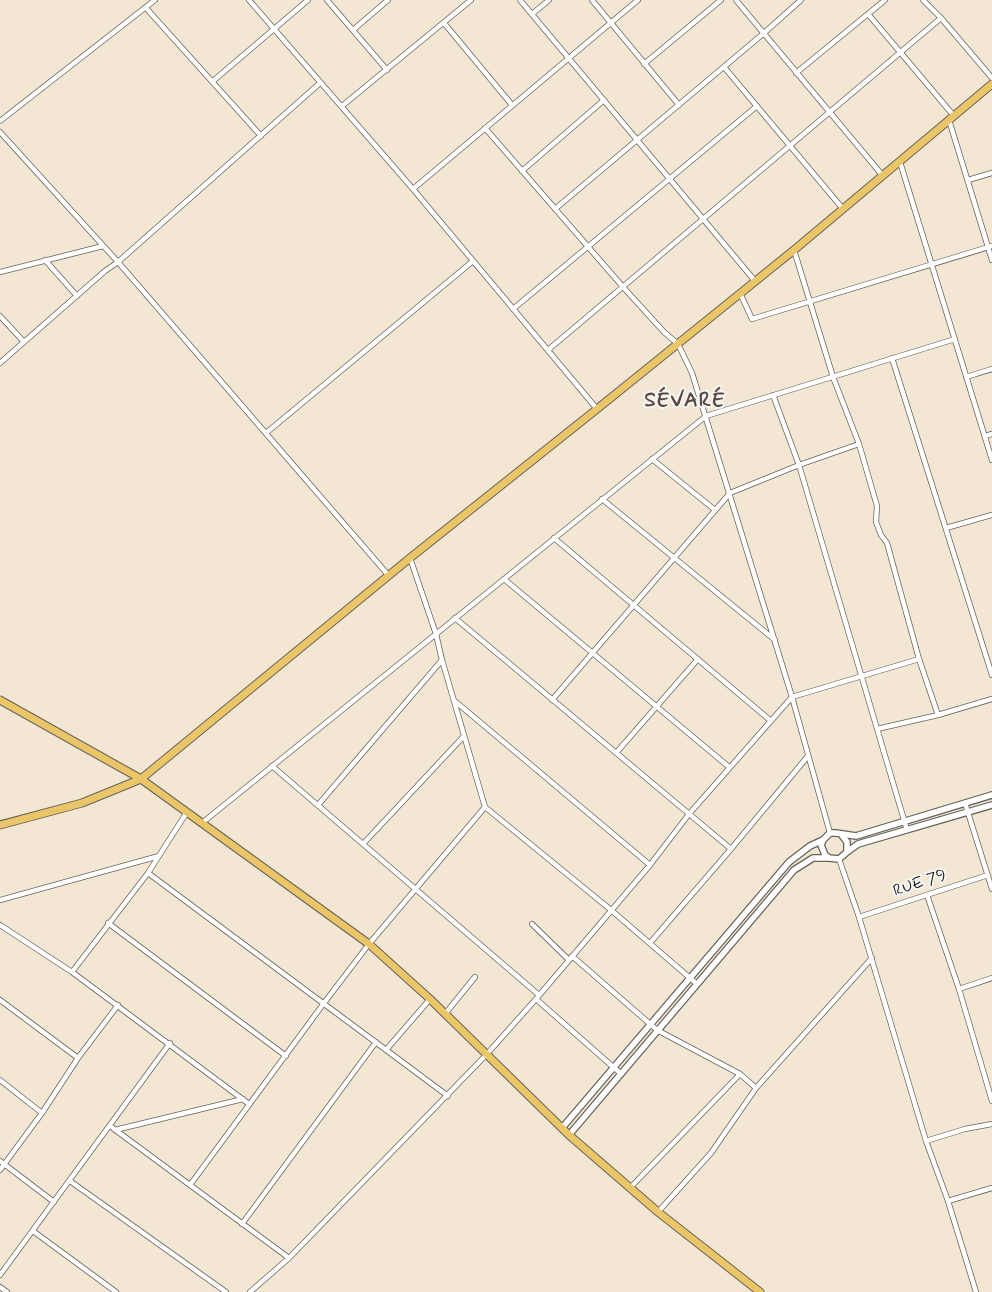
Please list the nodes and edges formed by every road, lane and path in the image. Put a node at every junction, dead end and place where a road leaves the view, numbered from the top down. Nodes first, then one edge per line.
1 (155, 0) edge
2 (249, 0) edge
3 (308, 0) edge
4 (327, 0) edge
5 (388, 0) edge
6 (471, 0) edge
7 (520, 0) edge
8 (549, 0) edge
9 (592, 0) edge
10 (638, 0) edge
11 (721, 0) edge
12 (736, 0) edge
13 (800, 0) edge
14 (885, 0) edge
15 (923, 0) edge
16 (146, 8) junction
17 (532, 14) junction
18 (868, 14) junction
19 (942, 18) junction
20 (444, 23) junction
21 (611, 23) junction
22 (273, 29) junction
23 (353, 30) junction
24 (764, 33) junction
25 (900, 53) junction
26 (569, 58) junction
27 (644, 64) junction
28 (724, 66) junction
29 (387, 70) junction
30 (796, 73) junction
31 (992, 78) edge
32 (213, 82) junction
33 (320, 83) junction
34 (992, 84) edge
35 (604, 100) junction
36 (512, 105) junction
37 (679, 105) junction
38 (342, 106) junction
39 (757, 106) junction
40 (830, 113) junction
41 (952, 118) junction
42 (0, 121) edge
43 (485, 128) junction
44 (0, 132) edge
45 (261, 136) junction
46 (637, 140) junction
47 (790, 146) junction
48 (900, 162) junction
49 (522, 171) junction
50 (992, 173) edge
51 (883, 176) junction
52 (670, 180) junction
53 (968, 180) junction
54 (413, 189) junction
55 (555, 209) junction
56 (843, 209) junction
57 (703, 219) junction
58 (103, 246) junction
59 (990, 247) edge
60 (589, 248) junction
61 (794, 250) junction
62 (45, 260) junction
63 (472, 260) junction
64 (992, 260) edge
65 (118, 262) junction
66 (932, 265) junction
67 (0, 272) edge
68 (755, 281) junction
69 (623, 287) junction
70 (740, 293) junction
71 (77, 296) junction
72 (810, 302) junction
73 (513, 309) junction
74 (0, 316) edge
75 (955, 339) junction
76 (24, 342) junction
77 (678, 344) junction
78 (548, 350) junction
79 (892, 358) junction
80 (0, 363) edge
81 (992, 369) edge
82 (833, 377) junction
83 (966, 377) junction
84 (773, 395) junction
85 (597, 409) junction
86 (706, 416) junction
87 (266, 433) junction
88 (992, 434) edge
89 (985, 436) junction
90 (859, 444) junction
91 (652, 459) junction
92 (992, 460) edge
93 (799, 465) junction
94 (730, 493) junction
95 (602, 500) junction
96 (715, 510) junction
97 (992, 515) edge
98 (946, 528) junction
99 (554, 538) junction
100 (410, 558) junction
101 (674, 558) junction
102 (389, 576) junction
103 (504, 579) junction
104 (633, 605) junction
105 (455, 618) junction
106 (436, 634) junction
107 (775, 640) junction
108 (592, 653) junction
109 (698, 659) junction
110 (442, 660) junction
111 (919, 660) junction
112 (992, 675) edge
113 (862, 676) junction
114 (792, 697) junction
115 (0, 700) edge
116 (552, 700) junction
117 (992, 700) edge
118 (455, 701) junction
119 (656, 708) junction
120 (938, 715) junction
121 (772, 721) junction
122 (877, 729) junction
123 (464, 736) junction
124 (616, 753) junction
125 (808, 756) junction
126 (272, 766) junction
127 (729, 767) junction
128 (141, 779) junction
129 (992, 795) edge
130 (964, 803) junction
131 (992, 804) edge
132 (318, 805) junction
133 (485, 808) junction
134 (187, 812) junction
135 (967, 812) junction
136 (689, 814) junction
137 (905, 822) junction
138 (202, 823) junction
139 (0, 825) edge
140 (907, 830) junction
141 (830, 833) junction
142 (841, 834) junction
143 (823, 840) junction
144 (363, 844) junction
145 (731, 849) junction
146 (847, 852) junction
147 (159, 856) junction
148 (829, 858) junction
149 (839, 859) junction
150 (650, 865) junction
151 (148, 873) junction
152 (988, 876) junction
153 (992, 889) edge
154 (416, 890) junction
155 (927, 895) junction
156 (0, 900) edge
157 (611, 910) junction
158 (859, 917) junction
159 (108, 923) junction
160 (532, 924) dead end
161 (0, 925) edge
162 (650, 943) junction
163 (369, 944) junction
164 (570, 958) junction
165 (872, 958) junction
166 (72, 972) junction
167 (475, 977) dead end
168 (691, 978) junction
169 (992, 978) edge
170 (698, 984) junction
171 (959, 989) junction
172 (537, 997) junction
173 (430, 999) junction
174 (0, 1000) edge
175 (324, 1003) junction
176 (118, 1005) junction
177 (445, 1014) junction
178 (651, 1025) junction
179 (657, 1030) junction
180 (376, 1042) junction
181 (170, 1043) junction
182 (386, 1050) junction
183 (486, 1055) junction
184 (286, 1056) junction
185 (78, 1058) junction
186 (614, 1068) junction
187 (620, 1073) junction
188 (740, 1074) junction
189 (0, 1080) edge
190 (756, 1088) junction
191 (448, 1096) junction
192 (243, 1100) junction
193 (992, 1101) edge
194 (249, 1104) junction
195 (42, 1113) junction
196 (992, 1124) edge
197 (113, 1128) junction
198 (562, 1128) junction
199 (569, 1135) junction
200 (926, 1141) junction
201 (2, 1163) edge
202 (0, 1170) edge
203 (70, 1180) junction
204 (190, 1185) junction
205 (630, 1188) junction
206 (992, 1188) edge
207 (948, 1201) junction
208 (54, 1202) junction
209 (658, 1212) junction
210 (242, 1224) junction
211 (33, 1231) junction
212 (289, 1258) junction
213 (0, 1275) edge
214 (0, 1286) edge
215 (7, 1292) edge
216 (116, 1292) edge
217 (226, 1292) edge
218 (250, 1292) edge
219 (760, 1292) edge
220 (976, 1292) edge

1 - 16 street
2 - 22 street
3 - 22 street
4 - 23 street
5 - 23 street
6 - 20 street
7 - 17 street
8 - 17 street
9 - 21 street
10 - 21 street
11 - 27 street
12 - 24 street
13 - 24 street
14 - 18 street
15 - 19 street
16 - 32 street
16 - 42 street
17 - 26 street
18 - 25 street
18 - 30 street
19 - 25 street
19 - 31 street
20 - 29 street
20 - 36 street
21 - 26 street
21 - 27 street
22 - 32 street
22 - 33 street
23 - 29 street
24 - 28 street
24 - 30 street
25 - 40 street
25 - 41 street
26 - 35 street
26 - 36 street
27 - 37 street
28 - 37 street
28 - 39 street
29 - 38 street
30 - 40 street
32 - 45 street
33 - 38 street
33 - 45 street
34 - 41 main road
35 - 46 street
35 - 49 street
36 - 43 street
37 - 46 street
38 - 54 street
39 - 47 street
39 - 52 street
40 - 47 street
40 - 51 street
41 - 48 main road
41 - 53 street
43 - 49 street
43 - 54 street
44 - 58 street
45 - 65 street
46 - 52 street
46 - 55 street
47 - 56 street
47 - 57 street
48 - 51 main road
48 - 66 street
49 - 55 street
50 - 53 street
51 - 56 main road
52 - 57 street
52 - 60 street
53 - 59 street
54 - 63 street
55 - 60 street
56 - 61 main road
57 - 68 street
57 - 69 street
58 - 62 street
58 - 65 street
59 - 64 street
59 - 66 street
60 - 69 street
60 - 73 street
61 - 68 main road
61 - 72 street
62 - 67 street
62 - 71 street
63 - 73 street
63 - 87 street
65 - 71 street
65 - 87 street
66 - 72 street
66 - 75 street
68 - 70 main road
69 - 77 street
69 - 78 street
70 - 72 street
70 - 77 main road
71 - 76 street
72 - 82 street
73 - 78 street
74 - 76 street
75 - 79 street
75 - 83 street
76 - 80 street
77 - 85 main road
77 - 86 street
78 - 85 street
79 - 82 street
79 - 98 street
81 - 83 street
82 - 84 street
82 - 90 street
83 - 89 street
84 - 86 street
84 - 93 street
85 - 100 main road
86 - 91 street
86 - 94 street
87 - 102 street
88 - 89 street
89 - 92 street
90 - 93 street
90 - 111 street
91 - 95 street
91 - 96 street
93 - 94 street
93 - 113 street
94 - 96 street
94 - 107 street
95 - 99 street
95 - 101 street
96 - 101 street
97 - 98 street
98 - 112 street
99 - 103 street
99 - 104 street
100 - 102 main road
100 - 106 street
101 - 104 street
101 - 107 street
102 - 128 main road
103 - 105 street
103 - 108 street
104 - 108 street
104 - 109 street
105 - 106 street
105 - 116 street
106 - 110 street
106 - 126 street
107 - 114 street
108 - 116 street
108 - 119 street
109 - 119 street
109 - 121 street
110 - 118 street
110 - 132 street
111 - 113 street
111 - 120 street
113 - 114 street
113 - 122 street
114 - 121 street
114 - 125 street
115 - 128 main road
116 - 124 street
117 - 120 street
118 - 123 street
118 - 150 street
119 - 124 street
119 - 127 street
120 - 122 street
121 - 127 street
122 - 137 street
123 - 133 street
123 - 144 street
124 - 136 street
125 - 141 street
125 - 145 street
126 - 132 street
126 - 138 street
127 - 136 street
128 - 134 main road
128 - 139 main road
129 - 130 street
130 - 135 street
130 - 137 street
131 - 135 street
132 - 144 street
133 - 154 street
133 - 157 street
134 - 138 main road
134 - 147 street
135 - 140 street
135 - 152 street
136 - 145 street
136 - 150 street
137 - 140 street
137 - 142 street
138 - 163 main road
140 - 146 street
141 - 142 street
141 - 143 street
142 - 146 street
143 - 148 street
143 - 168 street
144 - 154 street
145 - 162 street
146 - 149 street
147 - 151 street
147 - 156 street
148 - 149 street
148 - 170 street
149 - 158 street
150 - 157 street
151 - 159 street
151 - 175 street
152 - 153 street
152 - 155 street, RUE 79
154 - 163 street
154 - 172 street
155 - 158 street, RUE 79
155 - 171 street
157 - 162 street
157 - 164 street
158 - 165 street
159 - 166 street
159 - 184 street
160 - 164 street
161 - 166 street
162 - 168 street
163 - 173 main road
163 - 175 street
164 - 172 street
164 - 178 street
165 - 190 street
165 - 200 street
166 - 176 street
167 - 177 street
168 - 170 street
168 - 178 street
169 - 171 street
170 - 179 street
171 - 193 street
172 - 183 street
172 - 186 street
173 - 177 main road
173 - 182 street
174 - 185 street
175 - 180 street
175 - 184 street
176 - 181 street
176 - 185 street
177 - 183 main road
178 - 179 street
178 - 186 street
179 - 187 street
179 - 188 street
180 - 182 street
180 - 210 street
181 - 192 street
181 - 197 street
182 - 191 street
183 - 191 street
183 - 198 main road
184 - 194 street
185 - 195 street
186 - 187 street
186 - 198 street
187 - 199 street
188 - 190 street
188 - 205 street
189 - 195 street
190 - 209 street
191 - 212 street
192 - 194 street
192 - 197 street
194 - 204 street
195 - 201 street
196 - 200 street
197 - 203 street
197 - 204 street
198 - 199 main road
199 - 205 main road
200 - 207 street
201 - 202 street
201 - 208 street
203 - 208 street
203 - 217 street
204 - 210 street
205 - 209 main road
206 - 207 street
207 - 220 street
208 - 211 street
209 - 219 main road
210 - 212 street
211 - 213 street
211 - 216 street
212 - 218 street
214 - 215 street

